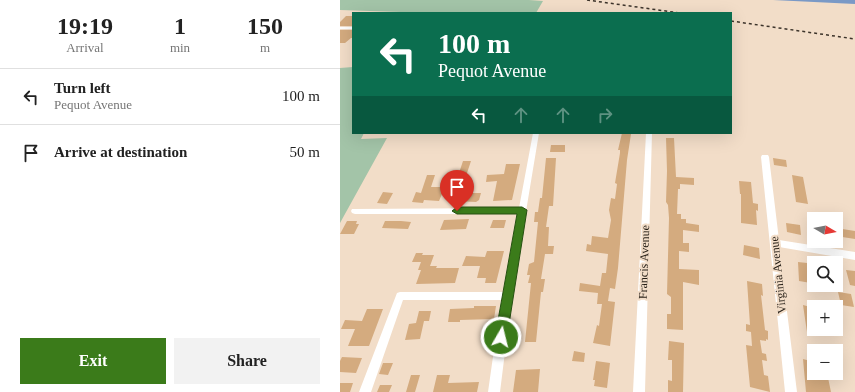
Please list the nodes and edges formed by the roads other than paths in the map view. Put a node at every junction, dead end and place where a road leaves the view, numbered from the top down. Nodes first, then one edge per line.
1 (340, 28) edge
2 (352, 28) edge
3 (536, 134) edge
4 (649, 134) edge
5 (765, 157) dead end
6 (522, 210) junction
7 (355, 211) dead end
8 (775, 243) junction
9 (855, 256) edge
10 (507, 296) junction
11 (365, 392) edge
12 (494, 392) edge
13 (639, 392) edge
14 (791, 392) edge

1 - 2 street
3 - 6 street
4 - 13 street, Francis Avenue
5 - 8 street, Virginia Avenue
6 - 7 street
6 - 10 street
8 - 9 street
8 - 14 street, Virginia Avenue
10 - 11 street
10 - 12 street

